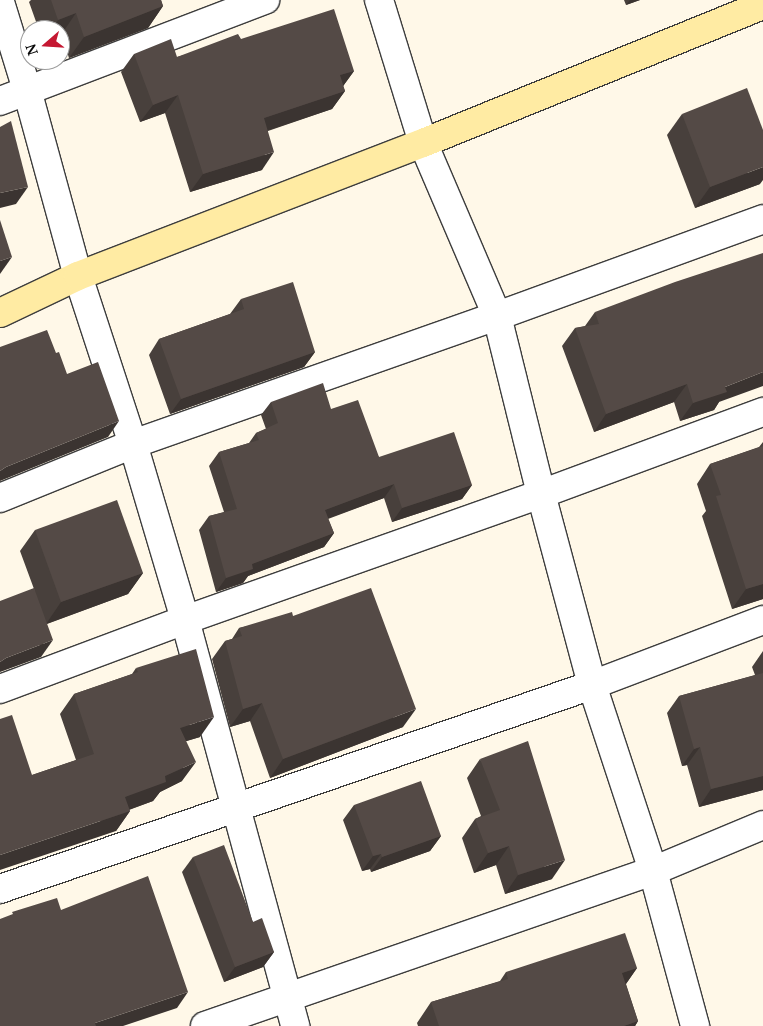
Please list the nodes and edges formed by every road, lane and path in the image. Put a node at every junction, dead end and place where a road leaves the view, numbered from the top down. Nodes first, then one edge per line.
1 (265, 0) edge
2 (379, 0) edge
3 (0, 2) edge
4 (760, 9) edge
5 (27, 90) junction
6 (0, 101) edge
7 (423, 142) junction
8 (763, 219) edge
9 (78, 276) junction
10 (0, 313) edge
11 (497, 316) junction
12 (763, 412) edge
13 (133, 444) junction
14 (541, 494) junction
15 (0, 498) edge
16 (185, 620) junction
17 (763, 620) edge
18 (592, 685) junction
19 (0, 689) edge
20 (237, 808) junction
21 (763, 825) edge
22 (653, 871) junction
23 (0, 889) edge
24 (288, 996) junction
25 (204, 1026) edge
26 (295, 1026) edge
27 (694, 1026) edge

1 - 5 street
2 - 7 street
3 - 5 street
4 - 7 street
5 - 6 street
5 - 9 street
7 - 9 street
7 - 11 street
8 - 11 street
9 - 10 street
9 - 13 street
11 - 13 street
11 - 14 street
12 - 14 street
13 - 15 street
13 - 16 street
14 - 16 street
14 - 18 street
16 - 19 street
16 - 20 street
17 - 18 street
18 - 20 street
18 - 22 street
20 - 23 street
20 - 24 street
21 - 22 street
22 - 24 street
22 - 27 street
24 - 25 street
24 - 26 street

